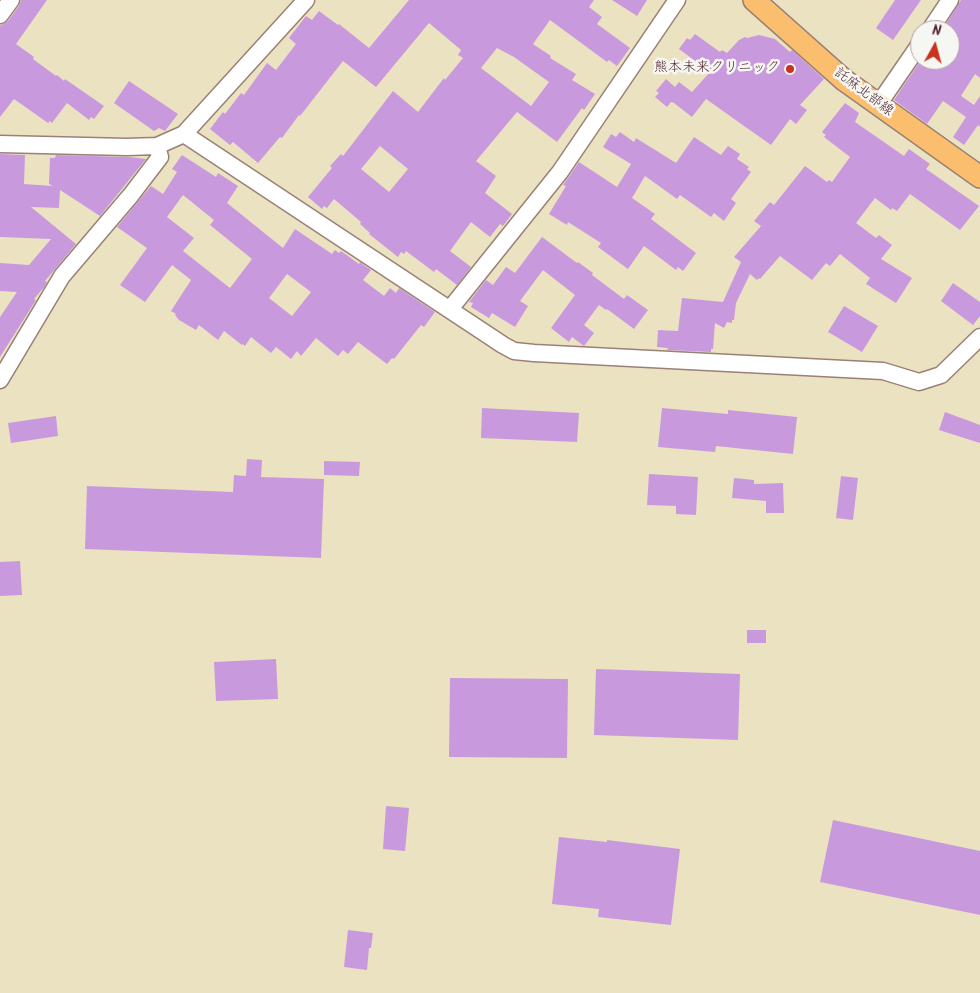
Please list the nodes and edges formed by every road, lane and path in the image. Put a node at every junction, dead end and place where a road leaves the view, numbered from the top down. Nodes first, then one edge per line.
1 (11, 0) edge
2 (306, 0) edge
3 (677, 0) edge
4 (754, 0) edge
5 (950, 0) edge
6 (0, 15) edge
7 (937, 20) edge
8 (910, 59) edge
9 (878, 105) junction
10 (184, 134) junction
11 (0, 144) edge
12 (157, 146) junction
13 (980, 177) edge
14 (450, 309) junction
15 (980, 337) edge
16 (0, 380) edge

1 - 6 street
2 - 10 street
3 - 14 street
4 - 9 main road, 託麻北部線
5 - 7 street
8 - 9 street
9 - 13 main road, 託麻北部線
10 - 12 street
10 - 14 street
11 - 12 street
12 - 16 street
14 - 15 street

